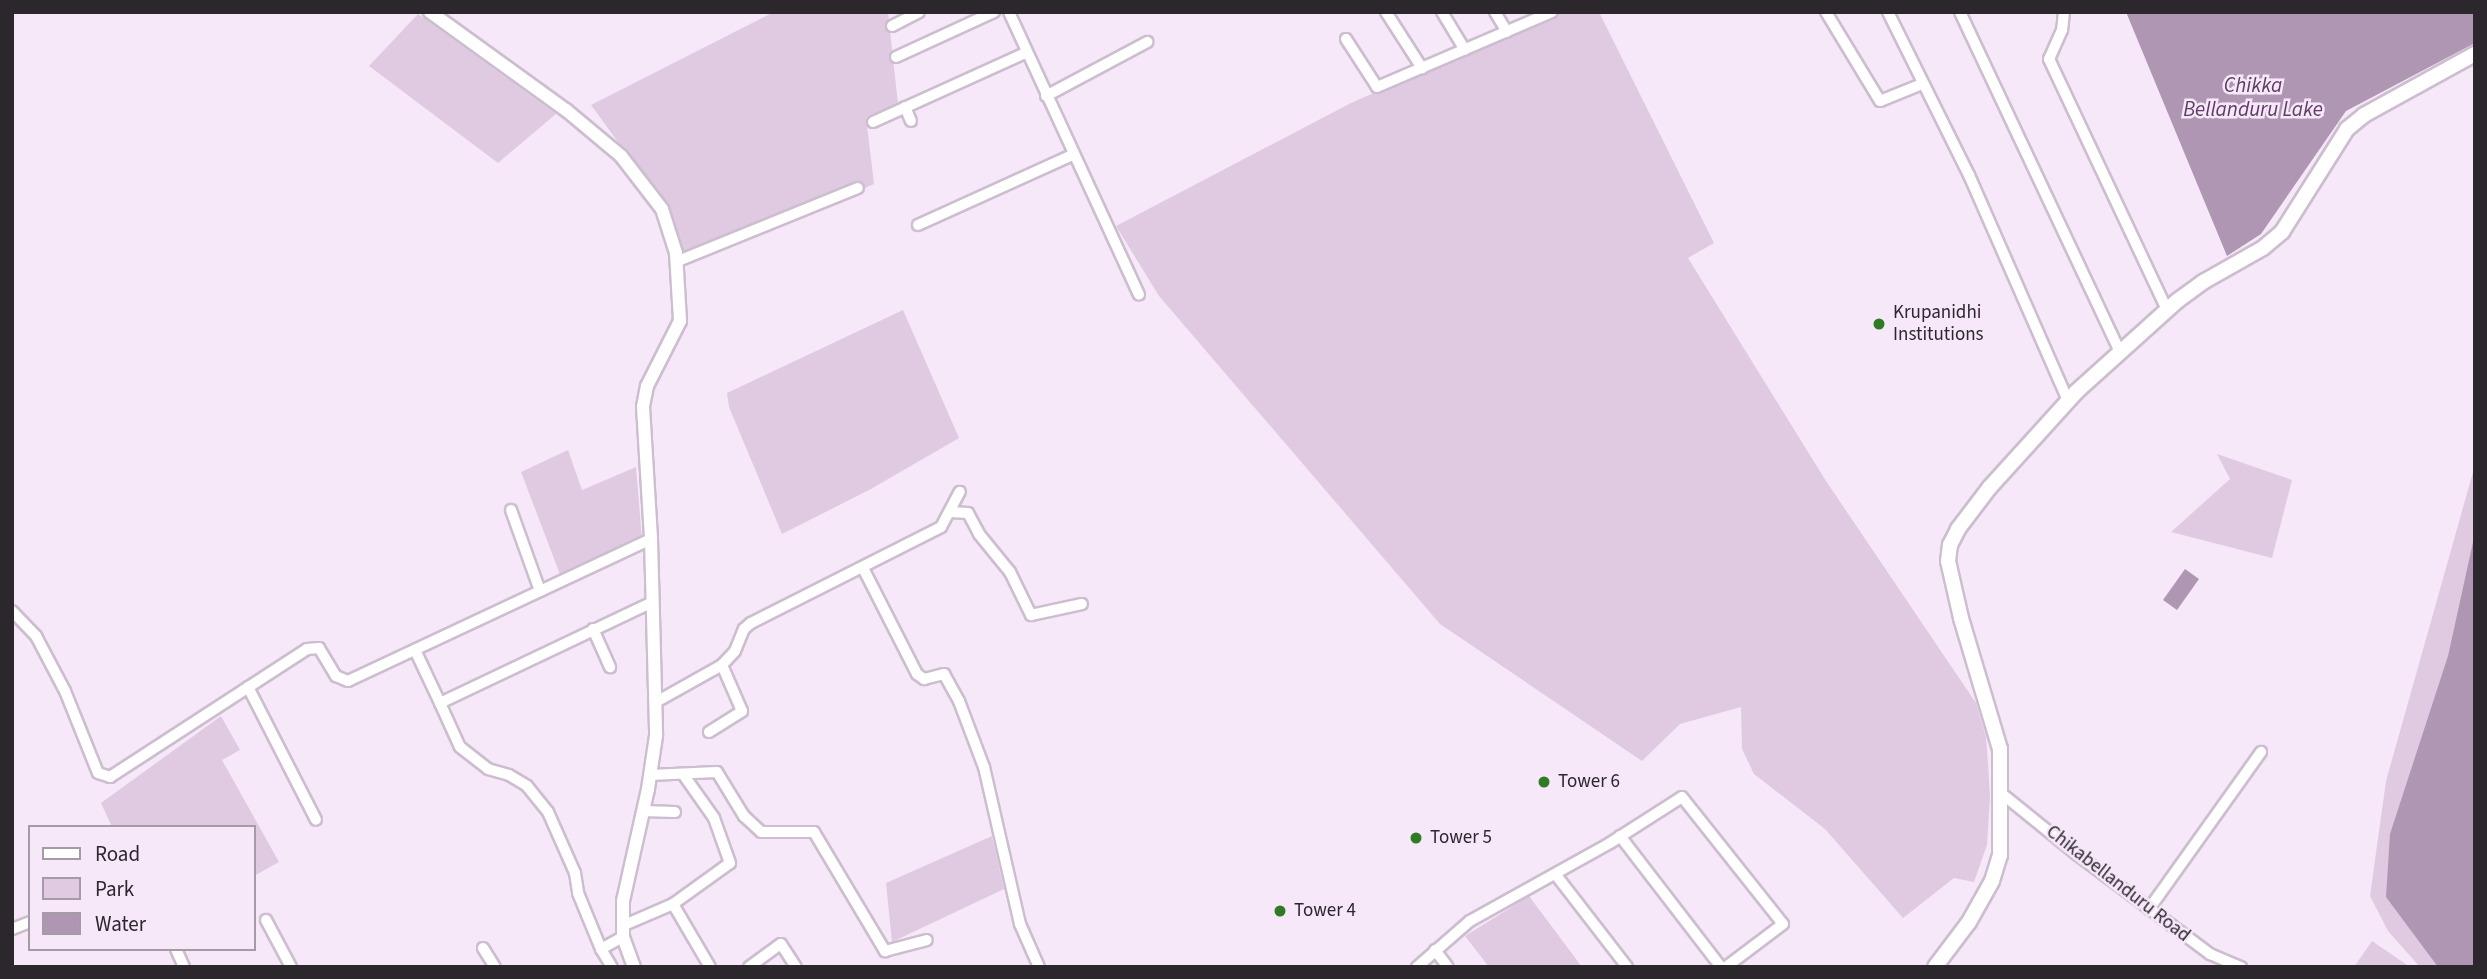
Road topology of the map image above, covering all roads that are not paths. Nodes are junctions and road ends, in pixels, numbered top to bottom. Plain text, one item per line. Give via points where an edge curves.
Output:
1 (430, 12) edge
2 (919, 12) edge
3 (994, 12) edge
4 (1009, 12) edge
5 (1386, 12) edge
6 (1442, 12) edge
7 (1495, 12) edge
8 (1552, 12) edge
9 (1826, 12) edge
10 (1888, 12) edge
11 (1960, 12) edge
12 (2064, 12) edge
13 (892, 26) dead end
14 (1507, 32) junction
15 (1346, 39) dead end
16 (1147, 42) dead end
17 (1465, 50) junction
18 (1027, 52) junction
19 (2475, 54) edge
20 (896, 57) dead end
21 (1422, 68) junction
22 (1922, 84) junction
23 (1046, 96) junction
24 (905, 107) junction
25 (911, 121) dead end
26 (873, 122) dead end
27 (1072, 155) junction
28 (858, 187) dead end
29 (918, 225) dead end
30 (678, 261) junction
31 (1139, 295) dead end
32 (2167, 310) junction
33 (2120, 352) junction
34 (2068, 401) junction
35 (960, 492) dead end
36 (511, 510) dead end
37 (950, 512) junction
38 (651, 539) junction
39 (863, 568) junction
40 (540, 591) junction
41 (653, 602) junction
42 (1082, 604) dead end
43 (12, 611) edge
44 (593, 629) junction
45 (415, 650) junction
46 (722, 665) junction
47 (610, 667) dead end
48 (248, 687) junction
49 (656, 702) junction
50 (440, 703) junction
51 (709, 732) dead end
52 (2260, 752) dead end
53 (683, 774) junction
54 (650, 775) junction
55 (2001, 793) junction
56 (643, 811) junction
57 (675, 812) dead end
58 (316, 820) dead end
59 (1620, 836) junction
60 (1556, 874) junction
61 (673, 904) junction
62 (2149, 909) junction
63 (266, 920) dead end
64 (623, 932) junction
65 (927, 940) dead end
66 (484, 948) dead end
67 (601, 949) junction
68 (1435, 950) junction
69 (177, 951) edge
70 (184, 967) edge
71 (291, 967) edge
72 (495, 967) edge
73 (612, 967) edge
74 (634, 967) edge
75 (710, 967) edge
76 (749, 967) edge
77 (796, 967) edge
78 (1039, 967) edge
79 (1417, 967) edge
80 (1448, 967) edge
81 (1628, 967) edge
82 (1724, 967) edge
83 (1935, 967) edge
84 (2241, 967) edge

1 - 30 street via 566,110 621,156 662,209
2 - 13 street
3 - 20 street
4 - 18 street
5 - 21 street
6 - 17 street
7 - 14 street
8 - 14 street
9 - 22 street via 1880,102
10 - 22 street
11 - 33 street
12 - 32 street via 2062,30 2049,59
14 - 17 street
15 - 21 street via 1377,87
16 - 23 street
17 - 21 street
18 - 23 street
18 - 24 street
19 - 32 main road via 2347,129 2282,232
22 - 34 street via 1969,174
23 - 27 street
24 - 25 street
24 - 26 street
27 - 29 street
27 - 31 street
28 - 30 street
30 - 38 street via 681,321 648,386 643,407
32 - 33 main road
33 - 34 main road
34 - 55 main road via 1990,487 1950,545 1948,561 1961,618 1996,729
35 - 37 street
36 - 40 street
37 - 39 street via 942,527
37 - 42 street via 968,513 1010,572 1031,615
38 - 40 street
38 - 41 street
39 - 46 street via 751,623
39 - 78 street via 917,674 924,679 944,674 959,701 984,767 1020,924
40 - 45 street
41 - 44 street
41 - 49 street
43 - 48 street via 36,636 65,691 98,773 104,777
44 - 47 street
44 - 50 street
45 - 48 street via 348,681 337,676 319,648 313,647
45 - 50 street
46 - 49 street
46 - 51 street via 742,711
48 - 58 street
49 - 54 street
50 - 67 street via 460,747 488,769 527,786 548,812
52 - 62 street
53 - 54 street
53 - 61 street via 714,818 731,858 727,867
53 - 65 street via 717,772 744,816 761,832 814,832 885,951
54 - 56 street
55 - 62 street, Chikabellanduru Road
55 - 83 main road via 2000,855 1992,881
56 - 57 street
56 - 64 street via 623,901
59 - 60 street
59 - 82 street
59 - 82 street via 1675,800 1686,799 1783,924
60 - 68 street via 1470,921
60 - 81 street
61 - 64 street
61 - 75 street
62 - 84 street, Chikabellanduru Road via 2210,954
63 - 71 street
64 - 67 street
64 - 74 street
66 - 72 street
67 - 73 street
68 - 79 street
68 - 80 street
69 - 70 street
76 - 77 street via 781,944

